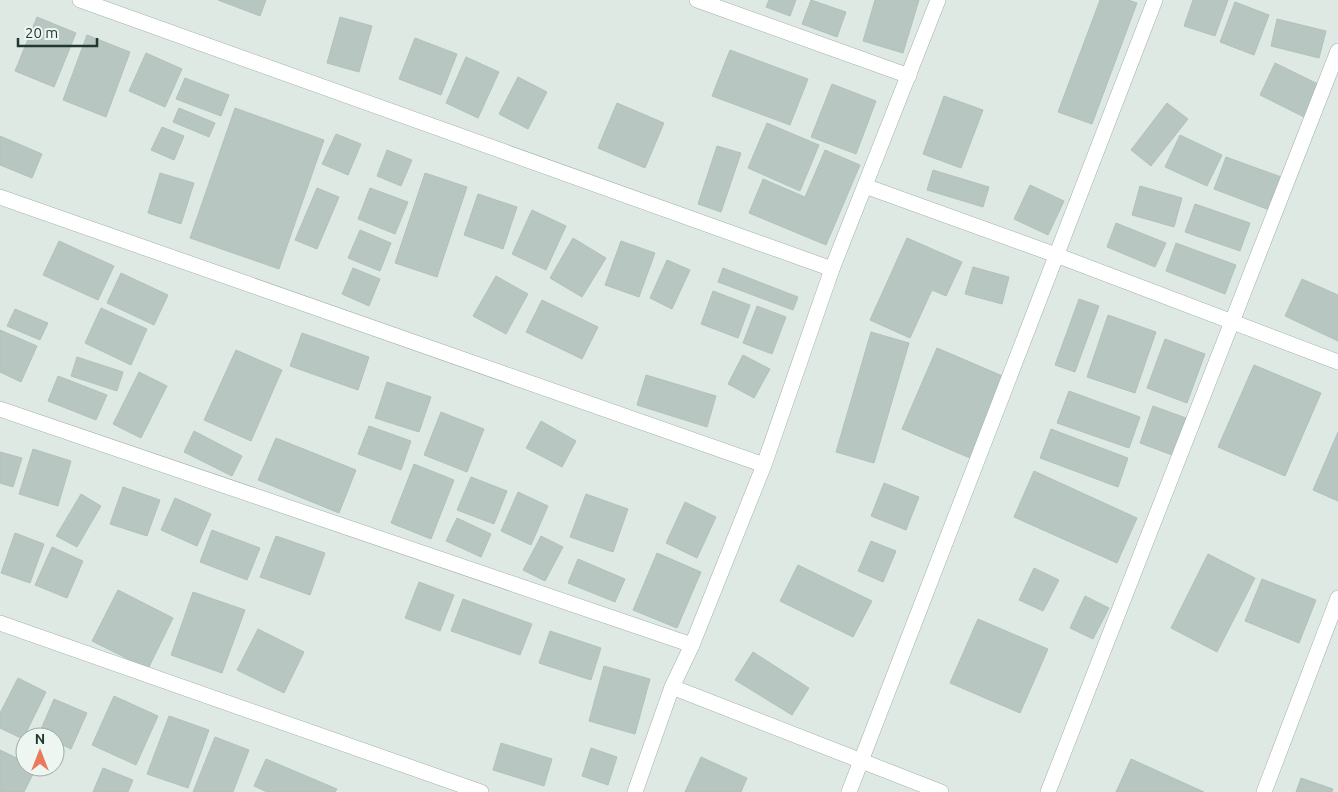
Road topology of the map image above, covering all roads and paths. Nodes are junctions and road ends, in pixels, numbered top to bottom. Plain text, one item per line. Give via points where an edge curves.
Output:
1 (80, 0) edge
2 (697, 0) edge
3 (938, 0) edge
4 (1155, 0) edge
5 (1338, 51) edge
6 (909, 76) junction
7 (865, 186) junction
8 (0, 197) edge
9 (1056, 255) junction
10 (832, 269) junction
11 (1232, 322) junction
12 (1338, 362) edge
13 (0, 409) edge
14 (764, 465) junction
15 (1338, 598) edge
16 (0, 623) edge
17 (692, 645) junction
18 (672, 687) junction
19 (860, 761) junction
20 (481, 792) edge
21 (635, 792) edge
22 (849, 792) edge
23 (941, 792) edge
24 (1048, 792) edge
25 (1264, 792) edge

1 - 10 street
2 - 6 street
3 - 6 street
4 - 9 street
5 - 11 street
6 - 7 street
7 - 9 street
7 - 10 street
8 - 14 street
9 - 11 street
9 - 19 street
10 - 14 street
11 - 12 street
11 - 24 street
13 - 17 street
14 - 17 street
15 - 25 street
16 - 20 street
17 - 18 street
18 - 19 street
18 - 21 street
19 - 22 street
19 - 23 street

